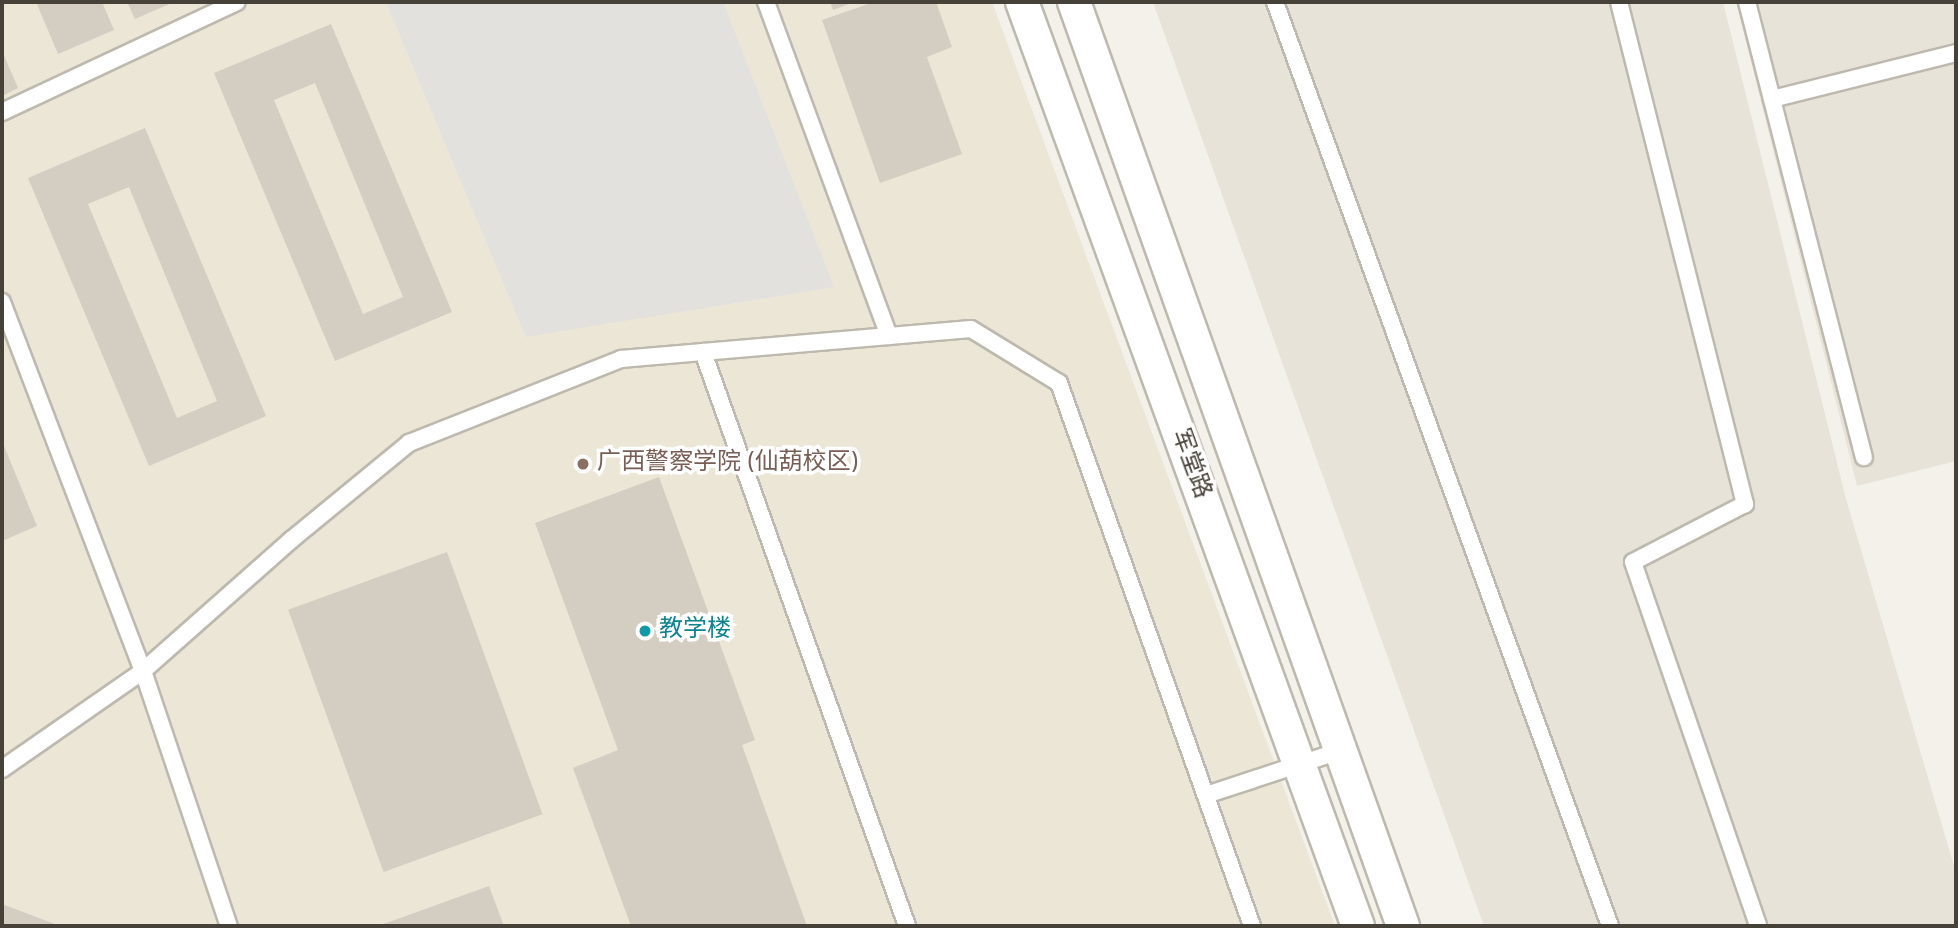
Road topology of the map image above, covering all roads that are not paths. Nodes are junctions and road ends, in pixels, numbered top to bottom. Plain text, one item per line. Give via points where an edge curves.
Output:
1 (237, 2) edge
2 (766, 2) edge
3 (1022, 2) edge
4 (1073, 2) edge
5 (1275, 2) edge
6 (1619, 2) edge
7 (1747, 2) edge
8 (1956, 53) edge
9 (1772, 99) junction
10 (2, 112) edge
11 (2, 302) edge
12 (890, 336) junction
13 (703, 352) junction
14 (1864, 457) dead end
15 (143, 671) junction
16 (1340, 751) junction
17 (1299, 764) junction
18 (3, 766) edge
19 (1206, 795) junction
20 (229, 926) edge
21 (907, 926) edge
22 (1252, 926) edge
23 (1358, 926) edge
24 (1403, 926) edge
25 (1610, 926) edge
26 (1758, 926) edge

1 - 10 lane
2 - 12 lane
3 - 17 street, 军堂路
4 - 16 street, 军堂路
5 - 25 lane
6 - 26 lane via 1745,505 1633,562
7 - 9 lane
8 - 9 lane
9 - 14 lane
11 - 15 lane
12 - 13 lane
12 - 19 lane via 971,330 1059,383
13 - 15 lane via 621,359 409,443
13 - 21 lane
15 - 18 lane
15 - 20 lane
16 - 17 lane
16 - 24 street, 军堂路
17 - 19 lane
17 - 23 street, 军堂路
19 - 22 lane

